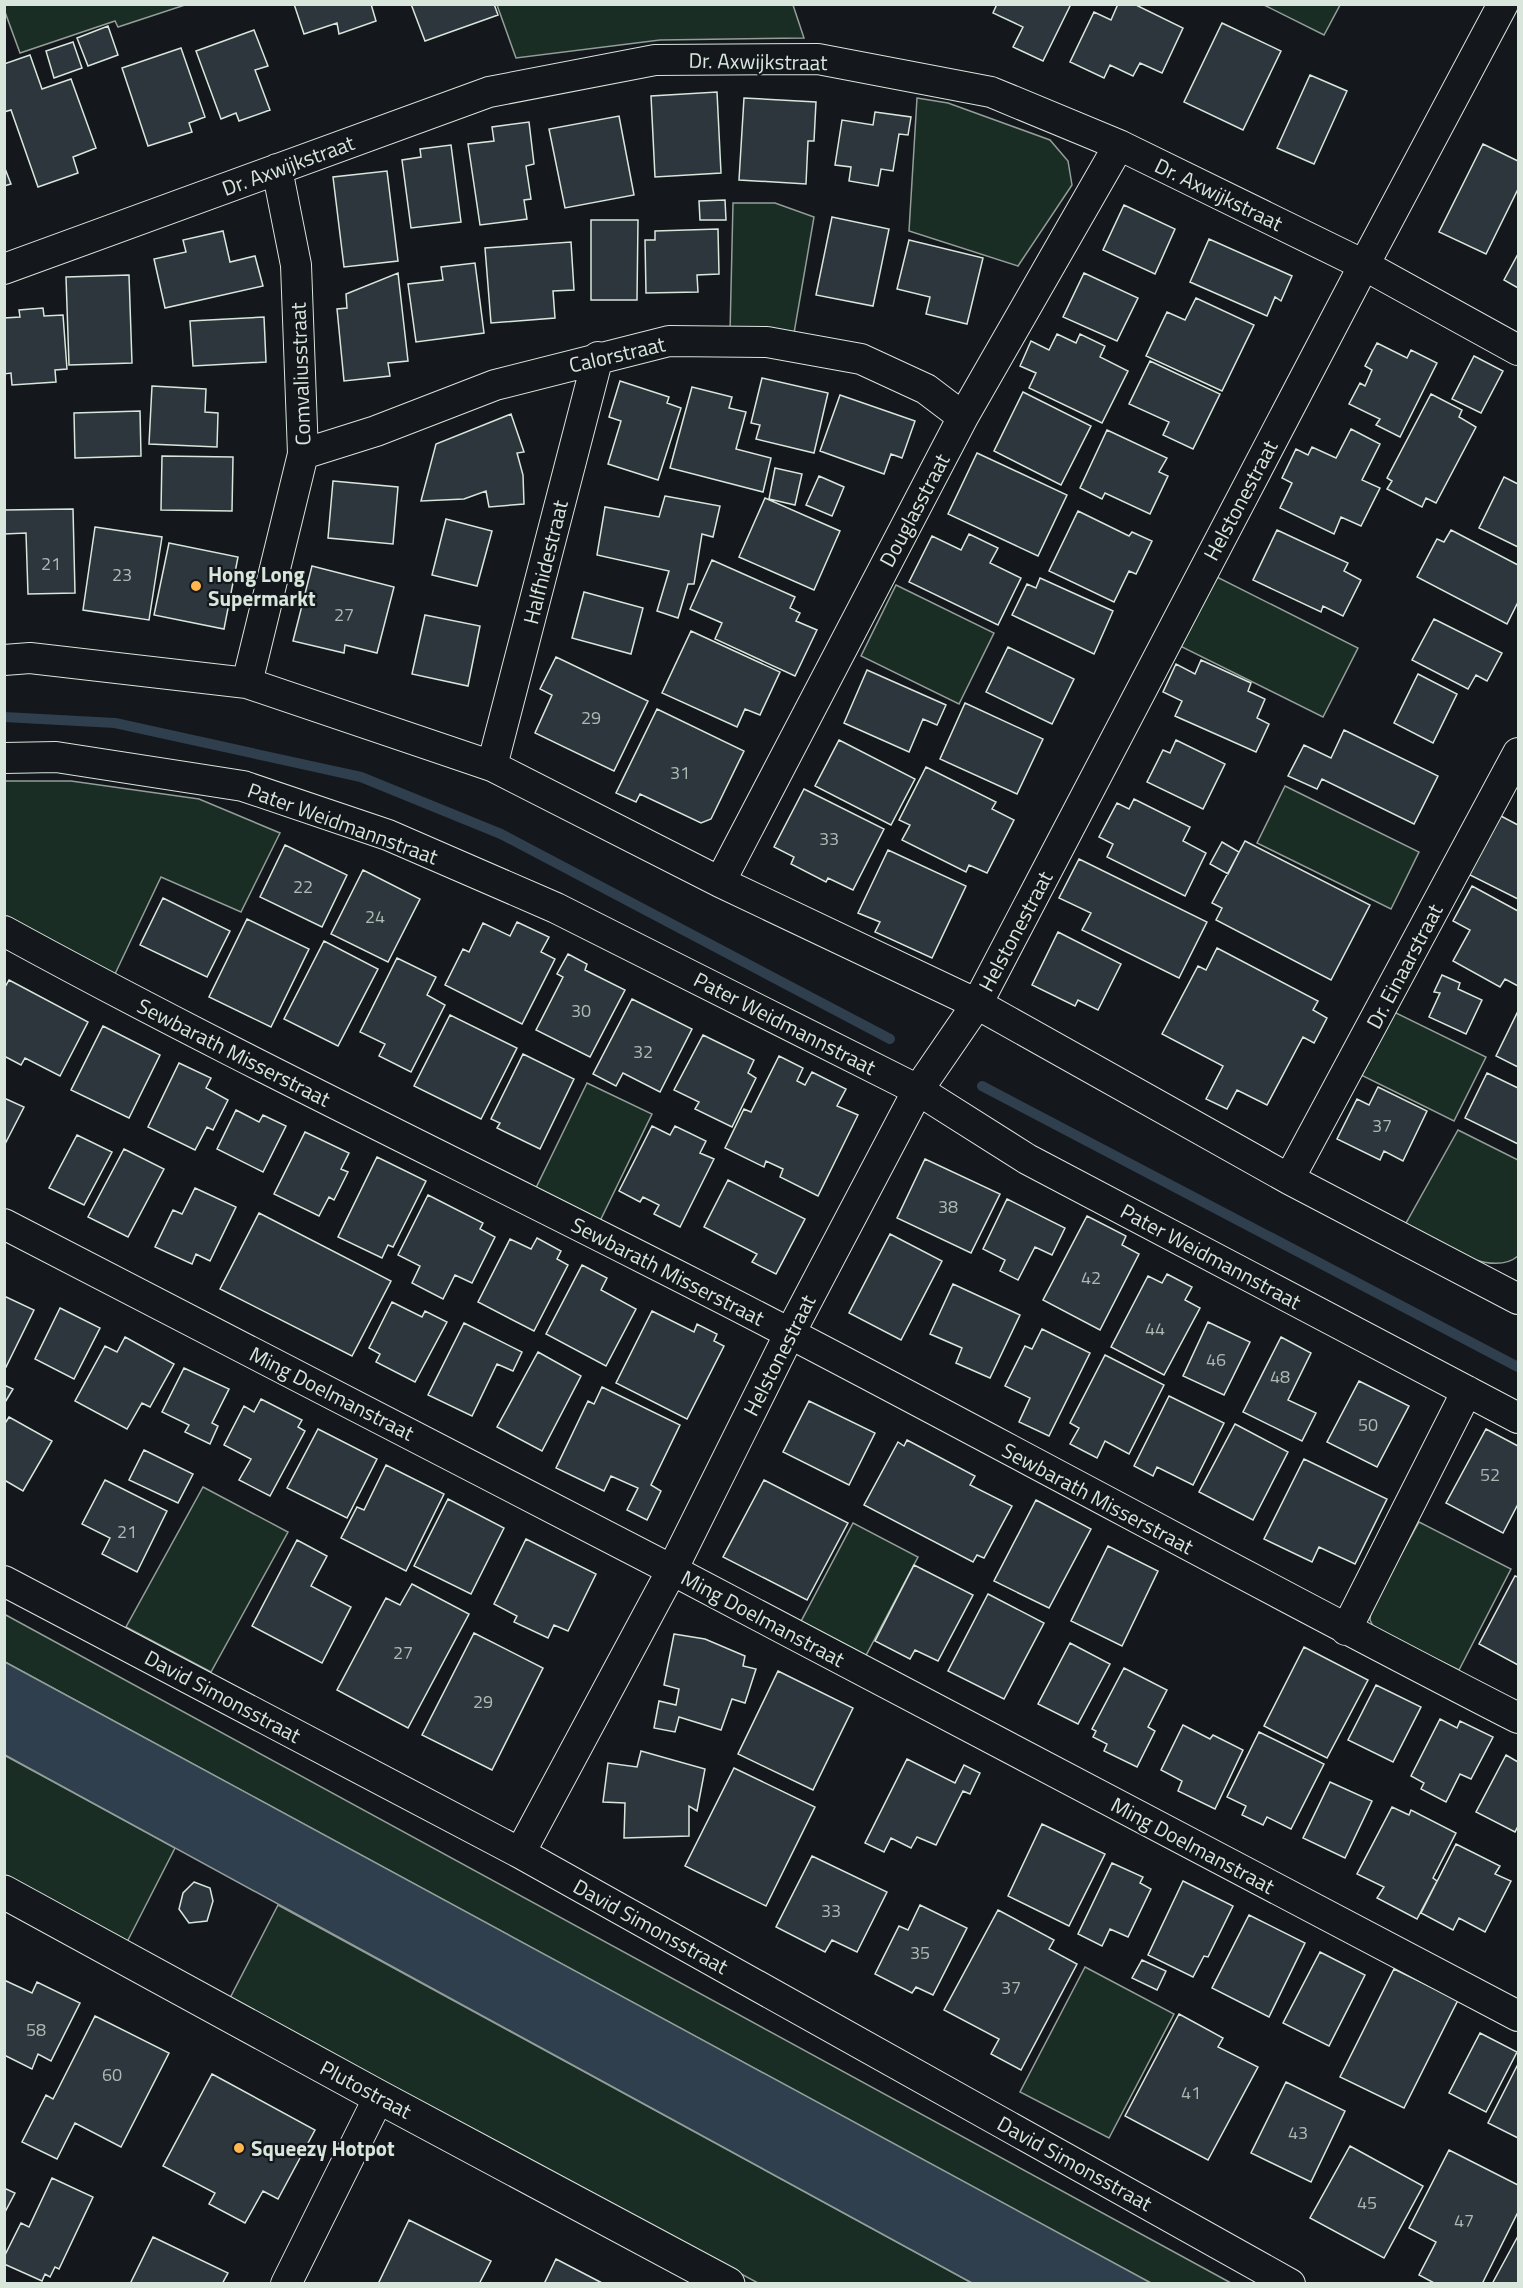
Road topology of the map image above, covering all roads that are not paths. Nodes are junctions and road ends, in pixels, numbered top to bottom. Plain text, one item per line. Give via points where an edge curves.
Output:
1 (1503, 4) edge
2 (1119, 145) junction
3 (277, 169) junction
4 (1364, 265) junction
5 (4, 269) edge
6 (1518, 350) edge
7 (598, 357) junction
8 (963, 417) junction
9 (303, 454) junction
10 (4, 660) edge
11 (247, 683) junction
12 (1518, 753) edge
13 (4, 758) edge
14 (492, 766) junction
15 (720, 882) junction
16 (4, 931) edge
17 (977, 1004) junction
18 (918, 1090) junction
19 (1289, 1179) junction
20 (4, 1224) edge
21 (1518, 1299) edge
22 (790, 1333) junction
23 (1467, 1391) junction
24 (1518, 1418) edge
25 (672, 1570) junction
26 (4, 1581) edge
27 (1346, 1630) junction
28 (1518, 1718) edge
29 (520, 1853) junction
30 (4, 1892) edge
31 (1518, 2016) edge
32 (379, 2097) junction
33 (286, 2283) edge
34 (728, 2283) edge
35 (1290, 2283) edge

1 - 4 street, Helstonestraat
2 - 3 street, Dr. Axwijkstraat via 991,92 819,59 655,60 489,92
2 - 4 street, Dr. Axwijkstraat
2 - 8 street, Douglasstraat
3 - 5 street, Dr. Axwijkstraat
3 - 9 street, Comvaliusstraat via 296,265
4 - 6 street, Dr. Axwijkstraat
4 - 17 street, Helstonestraat
7 - 8 street, Calorstraat via 669,341 766,342 861,359 926,389
7 - 9 street, Calorstraat via 495,385 376,431
7 - 14 street, Halfhidestraat
8 - 15 street, Douglasstraat
9 - 11 street, Comvaliusstraat
10 - 11 street via 30,658
11 - 14 street
12 - 19 street, Dr. Einaarstraat
13 - 18 street, Pater Weidmannstraat via 56,757 243,786 388,835 556,908
14 - 15 street
15 - 17 street
16 - 22 street, Sewbarath Misserstraat via 119,994
17 - 18 street, Helstonestraat
17 - 19 street
18 - 22 street, Helstonestraat
18 - 23 street, Pater Weidmannstraat via 1027,1159
19 - 21 street
20 - 25 street, Ming Doelmanstraat
22 - 25 street, Helstonestraat
22 - 27 street, Sewbarath Misserstraat
23 - 24 street, Pater Weidmannstraat
23 - 27 street
25 - 29 street, Helstonestraat
25 - 31 street, Ming Doelmanstraat
26 - 29 street, David Simonsstraat
27 - 28 street, Sewbarath Misserstraat
29 - 35 street, David Simonsstraat
30 - 32 street, Plutostraat
32 - 33 street
32 - 34 street, Plutostraat

